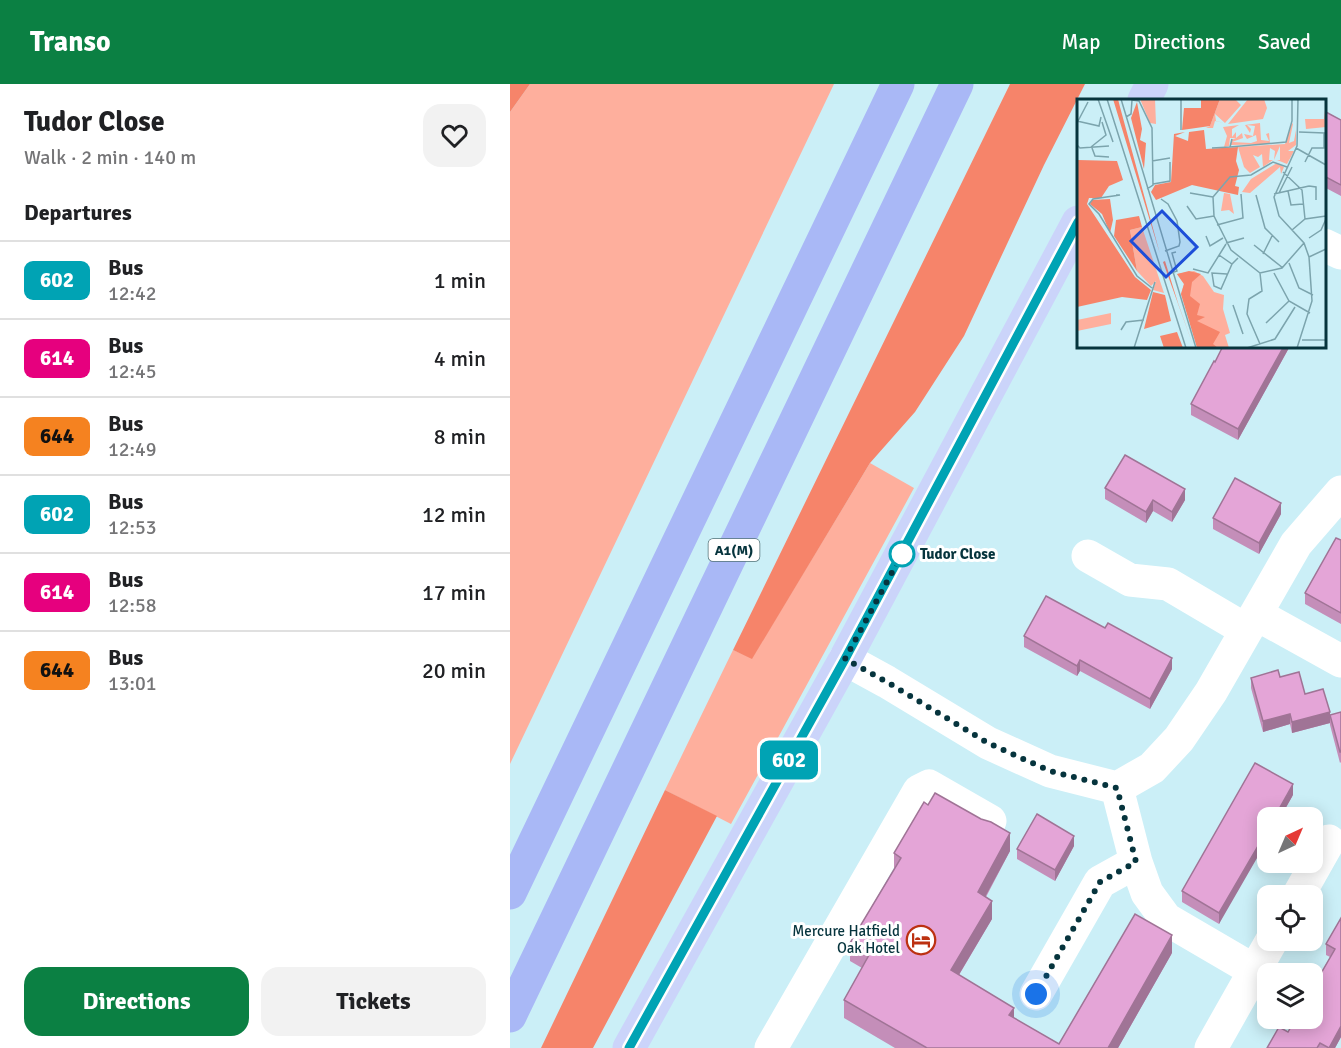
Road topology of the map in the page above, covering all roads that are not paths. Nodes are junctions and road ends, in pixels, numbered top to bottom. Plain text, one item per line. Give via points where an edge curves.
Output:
1 (898, 84) edge
2 (957, 84) edge
3 (1152, 84) edge
4 (1144, 99) edge
5 (1077, 224) edge
6 (1326, 246) edge
7 (1341, 253) edge
8 (1341, 492) edge
9 (1088, 556) dead end
10 (1251, 622) junction
11 (845, 659) junction
12 (1341, 661) edge
13 (1117, 788) junction
14 (990, 821) edge
15 (1329, 841) dead end
16 (1136, 862) junction
17 (1304, 885) edge
18 (510, 892) edge
19 (1266, 951) edge
20 (1255, 971) junction
21 (1036, 994) dead end
22 (510, 1016) edge
23 (635, 1046) edge
24 (771, 1048) edge
25 (1211, 1048) edge

1 - 18 highway
2 - 22 highway, A1(M)
3 - 4 main road
5 - 11 main road
6 - 7 street
8 - 10 street via 1296,544
9 - 10 street via 1130,580 1168,584
10 - 12 street
10 - 13 street via 1179,739 1152,768
11 - 13 street via 988,743 1050,771
11 - 23 main road
13 - 16 street
14 - 24 street via 929,786 919,791
15 - 17 street
16 - 20 street via 1147,893 1166,919
16 - 21 street via 1100,882
19 - 20 street
20 - 25 street

